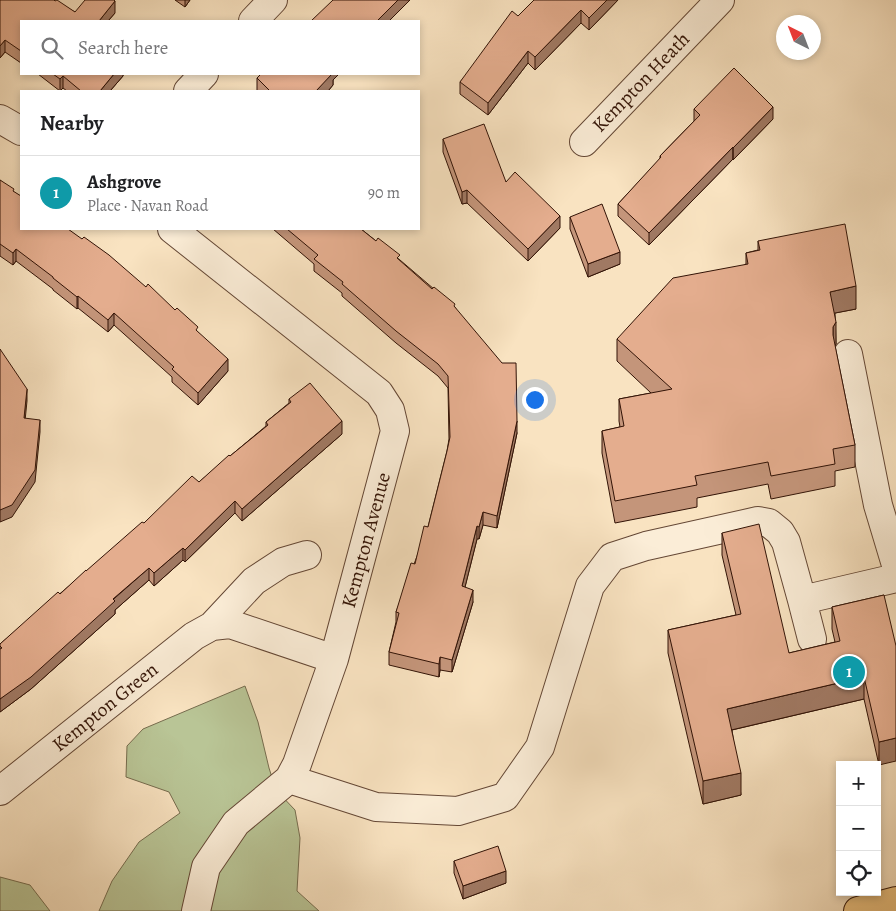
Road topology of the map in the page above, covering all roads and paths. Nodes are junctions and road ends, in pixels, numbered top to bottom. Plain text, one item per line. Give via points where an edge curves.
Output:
1 (273, 0) edge
2 (720, 0) edge
3 (254, 20) edge
4 (203, 75) edge
5 (189, 90) edge
6 (0, 119) edge
7 (20, 130) edge
8 (584, 142) dead end
9 (173, 230) edge
10 (848, 354) dead end
11 (307, 555) dead end
12 (896, 565) edge
13 (896, 578) edge
14 (802, 600) junction
15 (212, 626) junction
16 (812, 638) dead end
17 (334, 659) junction
18 (289, 779) junction
19 (0, 791) edge
20 (896, 901) edge
21 (196, 911) edge
22 (858, 911) edge

1 - 3 street
2 - 8 street, Kempton Heath
4 - 5 street
6 - 7 street
9 - 17 street, Kempton Avenue via 378,393 390,410 396,431
10 - 12 street via 878,505
11 - 15 street, Kempton Green via 283,562 254,581
13 - 14 street
14 - 16 street
14 - 18 street via 786,542 769,523 758,521 646,546 612,557 590,586 540,747 505,797 458,811 376,806
15 - 17 street via 230,624
15 - 19 street, Kempton Green via 194,636
17 - 18 street, Kempton Avenue
18 - 21 street, Kempton Avenue via 236,823 206,866
20 - 22 main road

